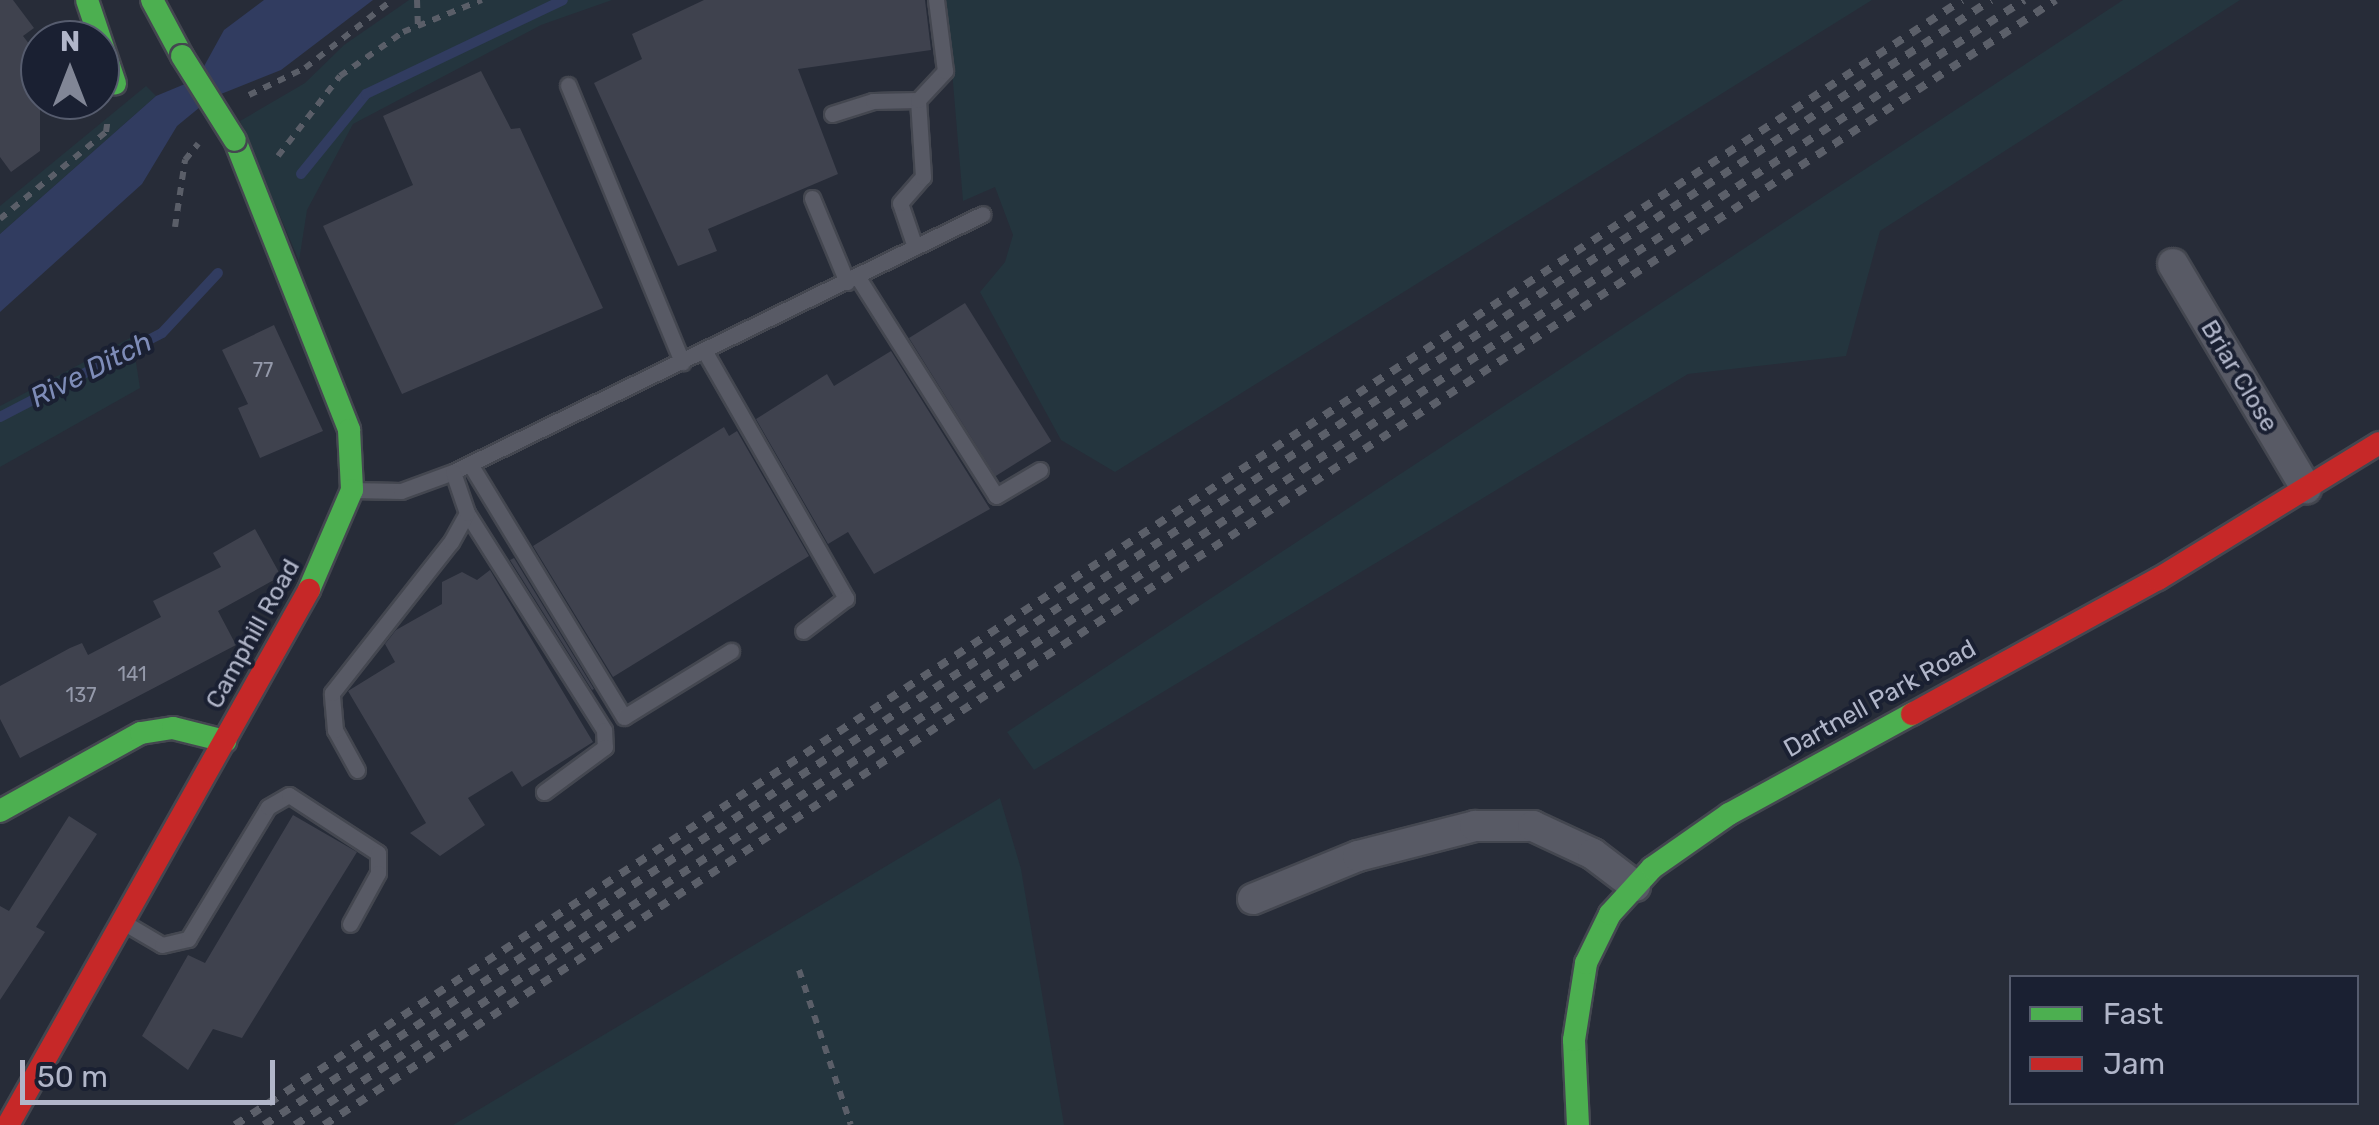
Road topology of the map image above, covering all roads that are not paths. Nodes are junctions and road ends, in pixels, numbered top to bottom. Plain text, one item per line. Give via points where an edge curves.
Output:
1 (152, 0) edge
2 (936, 0) edge
3 (568, 85) dead end
4 (918, 100) junction
5 (832, 114) dead end
6 (812, 198) dead end
7 (983, 214) dead end
8 (916, 247) junction
9 (2172, 264) dead end
10 (852, 279) junction
11 (704, 352) junction
12 (682, 362) junction
13 (2379, 443) edge
14 (470, 464) junction
15 (1040, 470) dead end
16 (453, 472) junction
17 (2306, 488) junction
18 (352, 490) junction
19 (466, 513) junction
20 (803, 631) dead end
21 (731, 651) dead end
22 (225, 741) junction
23 (357, 770) dead end
24 (544, 792) dead end
25 (0, 811) edge
26 (1635, 886) junction
27 (1252, 899) dead end
28 (123, 922) junction
29 (350, 924) dead end
30 (8, 1125) edge
31 (1578, 1125) edge

1 - 18 street, Camphill Road, bridge via 236,140 349,430
2 - 4 lane via 945,71
3 - 12 lane
4 - 5 lane via 872,101
4 - 8 lane via 922,177 900,203
6 - 10 lane
7 - 8 lane
8 - 10 lane
9 - 17 street, Briar Close
10 - 11 lane
10 - 15 lane via 996,496
11 - 12 lane
11 - 20 lane via 846,598
12 - 14 lane
13 - 17 street, Dartnell Park Road
14 - 16 lane
14 - 21 lane via 624,717
16 - 18 lane via 401,491
16 - 19 lane
17 - 26 street, Dartnell Park Road via 2158,580 1729,814
18 - 22 street, Camphill Road via 328,557
19 - 23 lane via 332,693 334,730
19 - 24 lane via 604,730 605,747
22 - 25 street via 173,728 140,733
22 - 28 street, Camphill Road
26 - 27 street via 1593,854 1532,826 1476,826 1358,856
26 - 31 street, Dartnell Park Road via 1610,914 1586,963 1574,1040
28 - 29 lane via 162,944 188,940 268,807 289,795 378,854 378,873
28 - 30 street, Camphill Road

